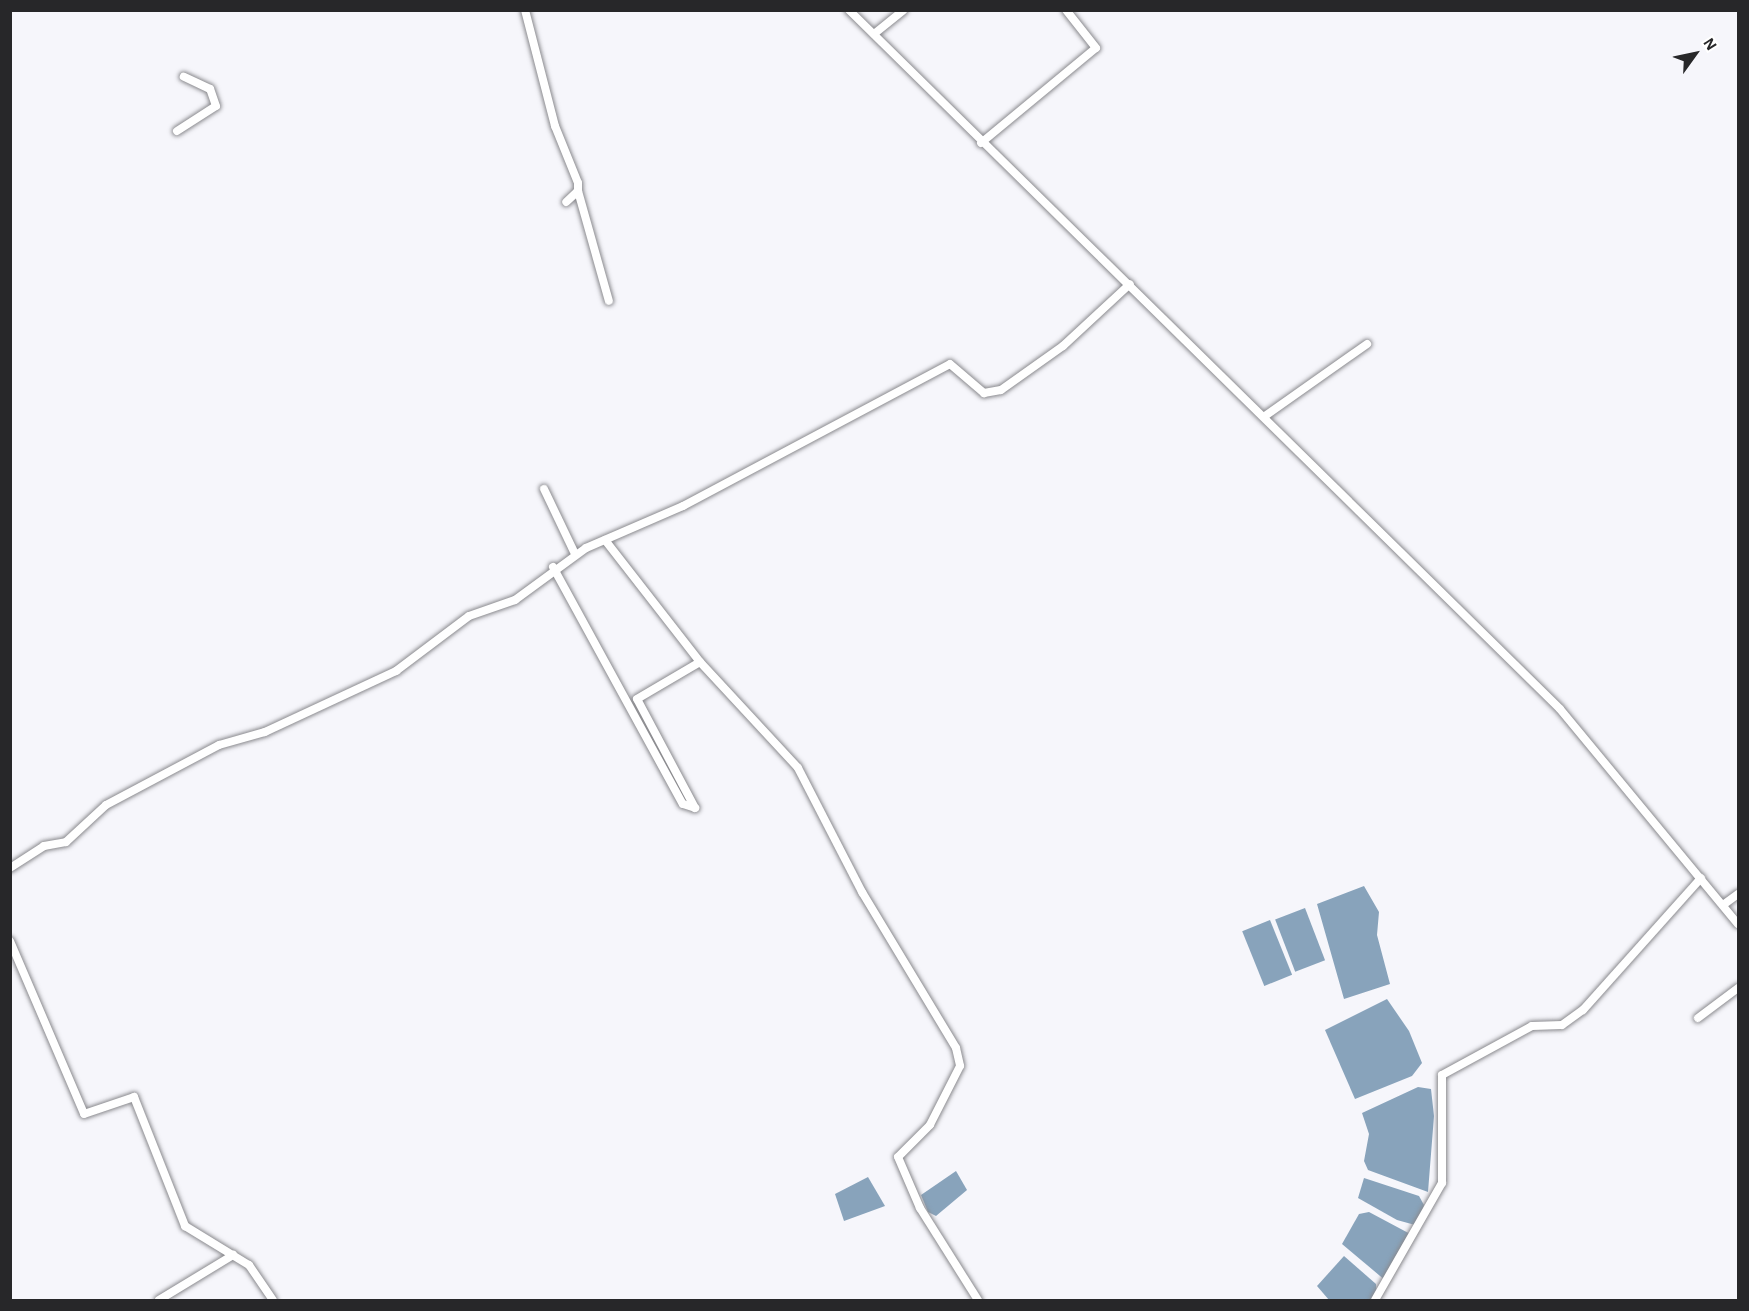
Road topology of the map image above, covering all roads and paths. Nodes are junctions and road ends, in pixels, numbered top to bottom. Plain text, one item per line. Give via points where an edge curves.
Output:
1 (525, 10) edge
2 (849, 10) edge
3 (904, 10) edge
4 (1066, 10) edge
5 (874, 34) junction
6 (184, 77) dead end
7 (177, 131) dead end
8 (981, 143) junction
9 (578, 191) junction
10 (566, 202) dead end
11 (1130, 285) junction
12 (609, 301) dead end
13 (1367, 344) dead end
14 (1265, 416) junction
15 (544, 489) dead end
16 (605, 540) junction
17 (576, 554) junction
18 (553, 567) junction
19 (700, 662) junction
20 (10, 868) edge
21 (1701, 878) junction
22 (1738, 894) edge
23 (1723, 905) junction
24 (1738, 924) edge
25 (10, 940) edge
26 (1738, 988) edge
27 (1698, 1018) dead end
28 (233, 1255) junction
29 (159, 1300) edge
30 (273, 1300) edge
31 (978, 1300) edge
32 (1375, 1300) edge

1 - 9 street
2 - 5 street
3 - 5 street
4 - 8 street via 1096,48
5 - 8 street
6 - 7 street via 210,89 216,106
8 - 11 street
9 - 10 street
9 - 12 street
11 - 14 street
11 - 16 street via 1063,346 1001,390 984,393 950,364 683,506
13 - 14 street
14 - 21 street via 1560,709
15 - 17 street
16 - 17 street
16 - 19 street
17 - 18 street
18 - 19 street via 683,804 695,808 637,699
18 - 20 street via 515,600 469,616 396,671 266,732 219,745 106,805 66,842 44,846
19 - 31 street via 798,768 862,892 956,1048 960,1066 930,1125 898,1157 920,1208
21 - 23 street
21 - 32 street via 1584,1010 1562,1025 1532,1026 1442,1075 1442,1183
22 - 23 street
23 - 24 street
25 - 28 street via 84,1114 134,1097 185,1226
26 - 27 street
28 - 29 street
28 - 30 street via 260,1277

